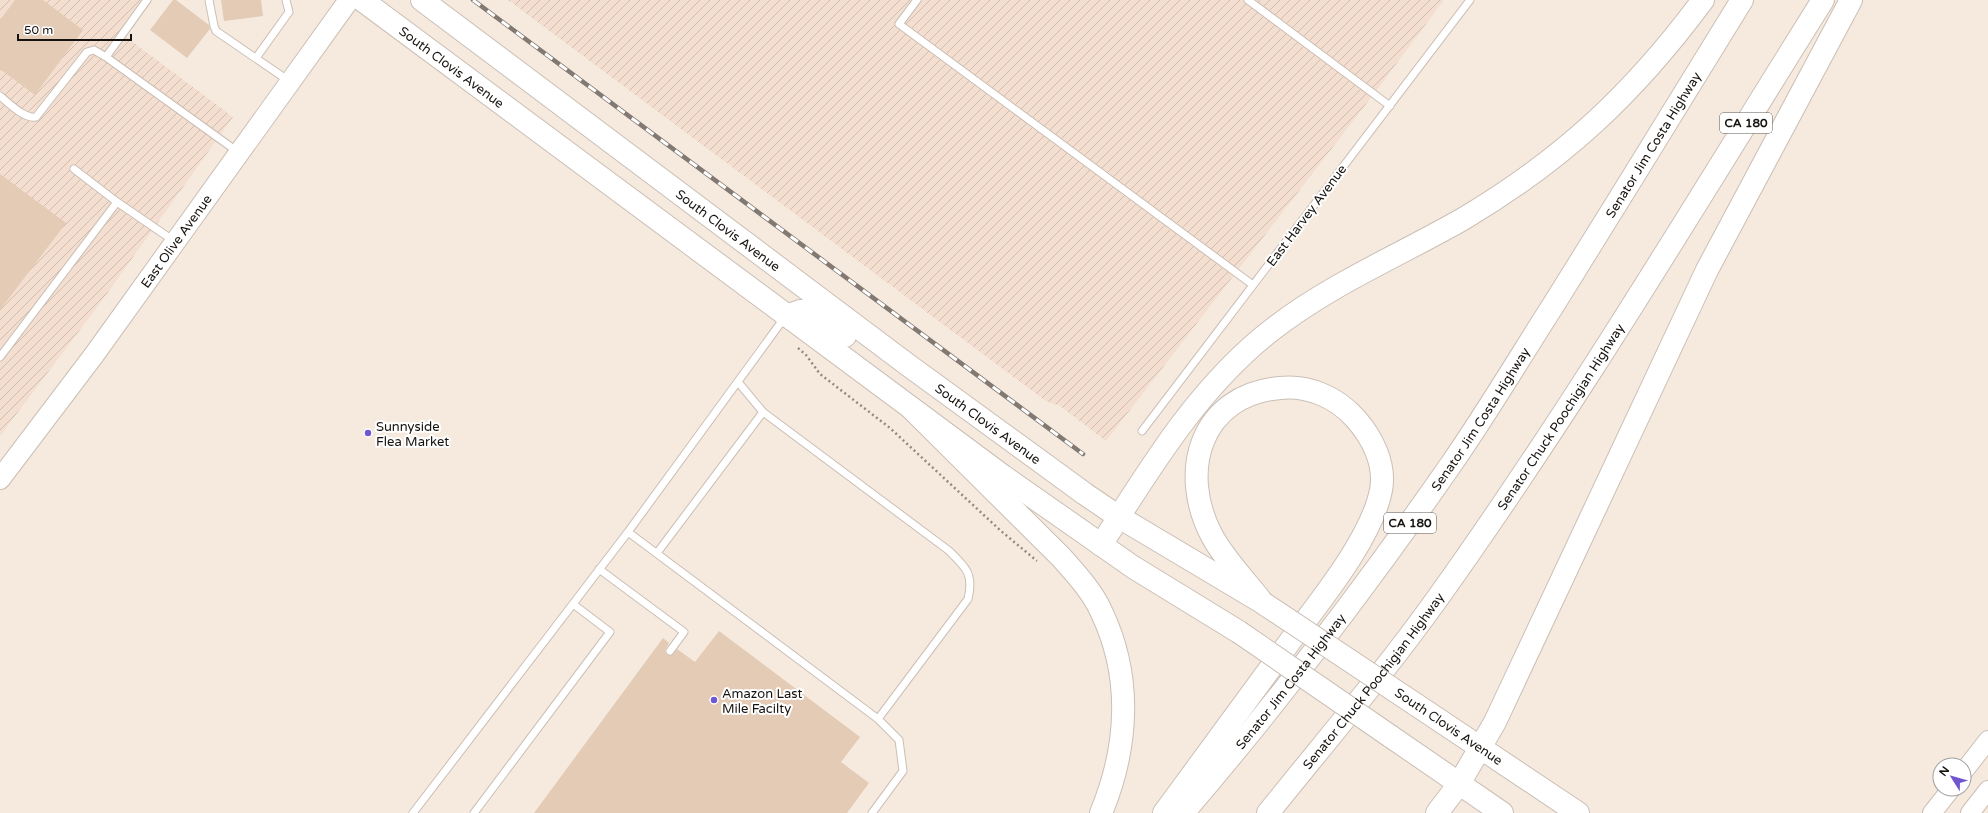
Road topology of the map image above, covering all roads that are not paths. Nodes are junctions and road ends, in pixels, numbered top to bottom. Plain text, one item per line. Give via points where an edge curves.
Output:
1 (147, 0) edge
2 (209, 0) edge
3 (286, 0) edge
4 (349, 0) edge
5 (362, 0) edge
6 (422, 0) edge
7 (916, 0) edge
8 (1248, 0) edge
9 (1470, 0) edge
10 (1703, 0) edge
11 (1742, 0) edge
12 (1823, 0) edge
13 (1851, 0) edge
14 (106, 57) junction
15 (256, 58) junction
16 (289, 81) junction
17 (0, 96) edge
18 (1390, 106) junction
19 (238, 152) junction
20 (74, 169) dead end
21 (117, 202) junction
22 (175, 241) junction
23 (1253, 285) junction
24 (786, 316) junction
25 (0, 358) edge
26 (738, 382) junction
27 (912, 409) junction
28 (762, 412) junction
29 (996, 430) junction
30 (1142, 431) dead end
31 (0, 479) edge
32 (1119, 517) junction
33 (628, 532) junction
34 (1101, 545) junction
35 (657, 554) junction
36 (600, 568) junction
37 (1263, 603) junction
38 (573, 604) junction
39 (670, 651) dead end
40 (878, 719) junction
41 (1988, 740) edge
42 (1481, 748) junction
43 (1972, 761) edge
44 (1459, 784) junction
45 (1986, 795) edge
46 (1945, 797) edge
47 (413, 813) edge
48 (474, 813) edge
49 (872, 813) edge
50 (1101, 813) edge
51 (1164, 813) edge
52 (1183, 813) edge
53 (1268, 813) edge
54 (1437, 813) edge
55 (1502, 813) edge
56 (1578, 813) edge
57 (1932, 813) edge
58 (1970, 813) edge

1 - 14 lane
2 - 15 lane via 216,31
3 - 15 lane via 289,12
4 - 16 main road, East Olive Avenue
5 - 24 main road, South Clovis Avenue
6 - 29 main road, South Clovis Avenue
7 - 23 lane via 899,24
8 - 18 lane
9 - 18 lane, East Harvey Avenue
10 - 32 main road via 1675,38 1631,88 1564,150 1494,200 1296,311 1249,349 1204,394
11 - 52 main road, Senator Jim Costa Highway / CA 180 via 1606,221 1454,460 1330,631 1270,709
12 - 53 main road, Senator Chuck Poochigian Highway / CA 180 via 1601,354 1492,520 1436,601
13 - 42 main road via 1707,270
14 - 17 lane via 94,50 87,52 36,117 23,114
14 - 19 lane
15 - 16 lane
16 - 19 main road, East Olive Avenue
18 - 23 lane, East Harvey Avenue
19 - 22 main road, East Olive Avenue
20 - 21 lane
21 - 22 lane
21 - 25 lane
22 - 31 main road, East Olive Avenue via 94,355
23 - 30 lane, East Harvey Avenue
24 - 26 lane
24 - 27 main road, South Clovis Avenue
24 - 29 main road via 809,311 928,397
26 - 28 lane
26 - 33 lane
27 - 34 main road, South Clovis Avenue
27 - 50 main road via 1061,557 1082,581 1101,610 1116,653 1122,685 1124,721 1117,769
28 - 35 lane
28 - 40 lane via 948,550 966,567 971,585 968,599
29 - 32 main road, South Clovis Avenue
32 - 34 main road
32 - 37 main road, South Clovis Avenue
33 - 35 lane
33 - 36 lane
34 - 44 main road, South Clovis Avenue, bridge via 1239,632
35 - 40 lane
36 - 38 lane
36 - 39 lane via 684,632
37 - 42 main road, South Clovis Avenue, bridge
37 - 51 main road via 1222,552 1205,521 1197,492 1198,455 1202,439 1228,408 1257,392 1289,387 1324,395 1338,402 1363,427 1378,454 1382,470 1382,488 1378,504 1357,545 1327,592
38 - 47 lane
38 - 48 lane via 610,632
40 - 49 lane via 899,740 903,771
41 - 43 street
42 - 44 main road
42 - 56 main road, South Clovis Avenue
44 - 54 main road
44 - 55 main road, South Clovis Avenue
45 - 58 street
46 - 57 street

